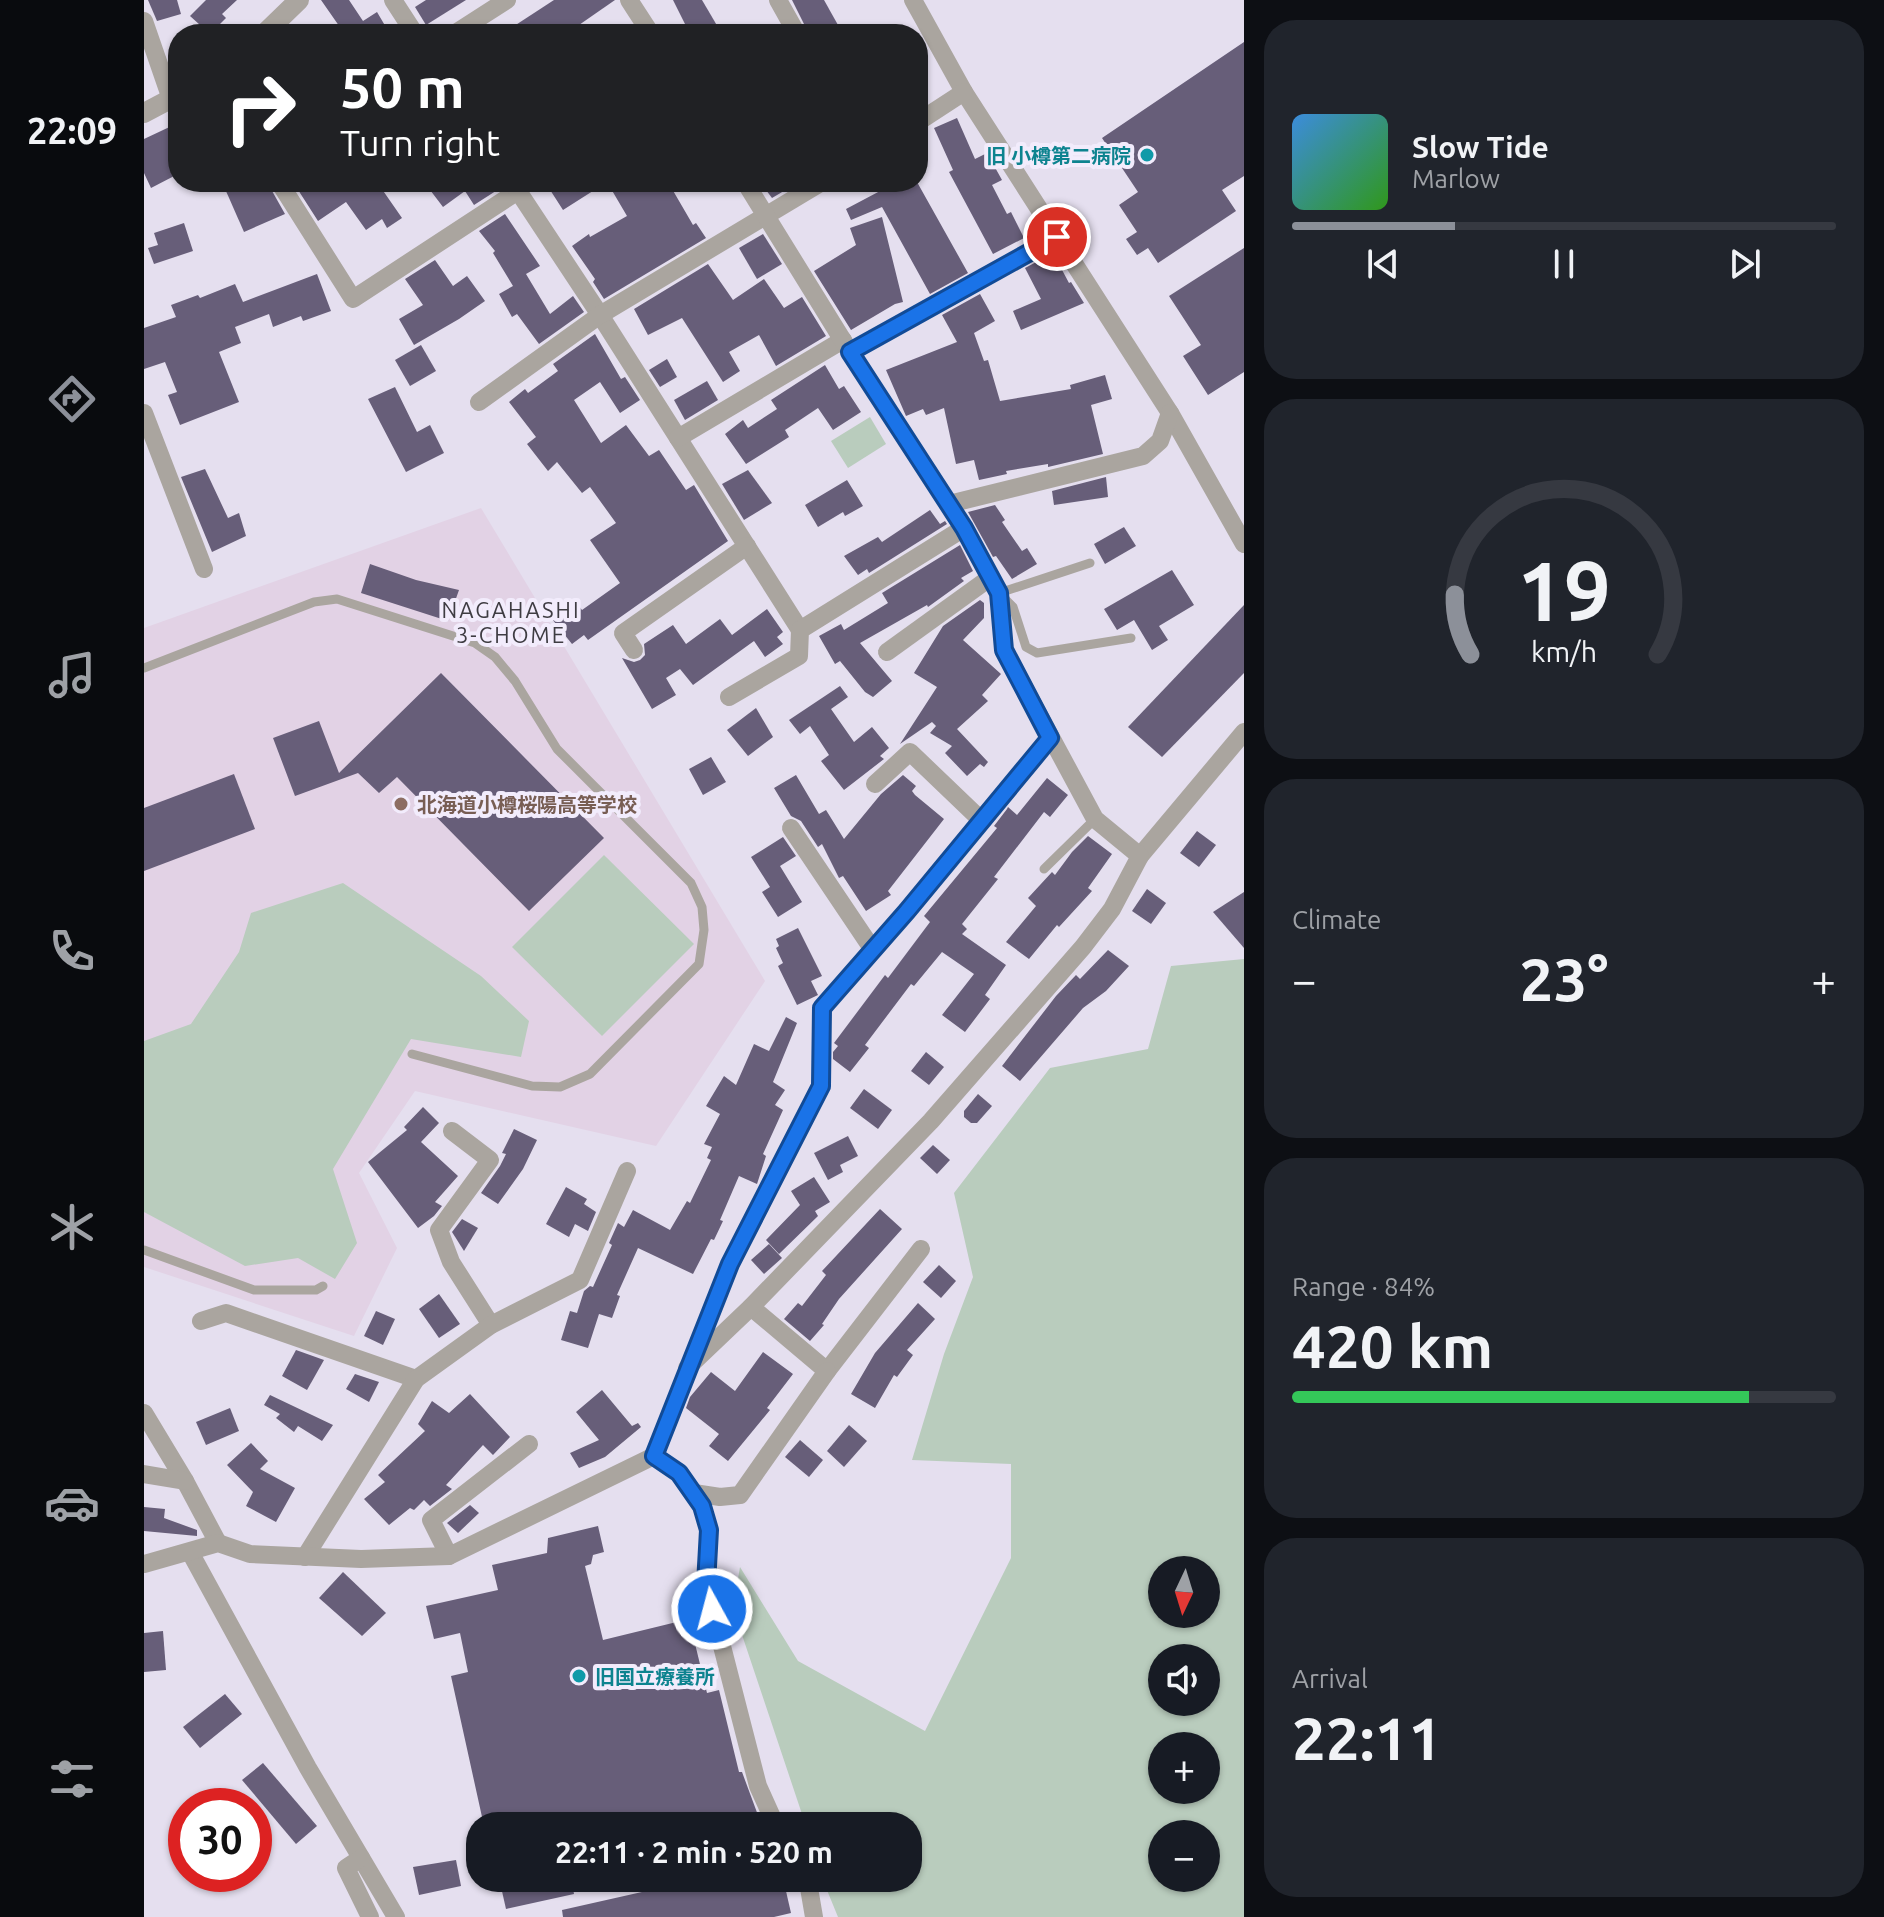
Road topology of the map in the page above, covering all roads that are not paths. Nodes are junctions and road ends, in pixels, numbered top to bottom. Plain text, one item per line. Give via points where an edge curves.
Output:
1 (299, 0) edge
2 (393, 0) edge
3 (507, 0) edge
4 (629, 0) edge
5 (778, 0) edge
6 (913, 0) edge
7 (144, 21) edge
8 (274, 24) edge
9 (409, 24) edge
10 (470, 24) edge
11 (645, 24) edge
12 (791, 24) edge
13 (926, 24) edge
14 (928, 27) edge
15 (168, 80) edge
16 (964, 92) junction
17 (168, 101) edge
18 (144, 113) edge
19 (928, 115) edge
20 (285, 192) edge
21 (508, 192) edge
22 (518, 192) edge
23 (751, 192) edge
24 (806, 192) edge
25 (767, 216) junction
26 (1057, 237) junction
27 (600, 315) junction
28 (846, 346) junction
29 (479, 402) dead end
30 (144, 413) edge
31 (1170, 413) junction
32 (678, 438) junction
33 (949, 504) junction
34 (964, 528) junction
35 (1244, 544) edge
36 (747, 546) junction
37 (1090, 563) dead end
38 (204, 569) dead end
39 (995, 585) junction
40 (800, 630) junction
41 (1131, 638) dead end
42 (634, 650) dead end
43 (887, 652) dead end
44 (144, 668) edge
45 (729, 697) dead end
46 (1244, 732) edge
47 (1050, 738) junction
48 (875, 784) dead end
49 (1095, 819) junction
50 (981, 820) junction
51 (791, 828) dead end
52 (1140, 856) junction
53 (1044, 869) dead end
54 (873, 950) junction
55 (412, 1054) dead end
56 (452, 1131) dead end
57 (627, 1171) dead end
58 (921, 1249) dead end
59 (144, 1250) edge
60 (323, 1286) dead end
61 (751, 1307) junction
62 (201, 1321) dead end
63 (491, 1325) junction
64 (687, 1368) junction
65 (827, 1371) junction
66 (416, 1379) junction
67 (144, 1413) edge
68 (529, 1444) dead end
69 (654, 1456) junction
70 (144, 1474) edge
71 (185, 1481) junction
72 (694, 1493) junction
73 (218, 1543) junction
74 (190, 1552) junction
75 (449, 1556) junction
76 (305, 1557) junction
77 (144, 1564) edge
78 (770, 1812) edge
79 (361, 1858) junction
80 (810, 1892) edge
81 (370, 1917) edge
82 (396, 1917) edge
83 (814, 1917) edge

1 - 8 street
2 - 9 street
3 - 10 street
4 - 11 street
5 - 12 street
6 - 13 street
7 - 15 street
14 - 16 street
16 - 19 street
16 - 26 street
17 - 18 street
20 - 21 street via 353,299
22 - 27 street
23 - 25 street
24 - 25 street
25 - 27 street
25 - 28 street
26 - 28 street
26 - 31 street
27 - 29 street
27 - 32 street
28 - 32 street
28 - 33 street
30 - 38 street
31 - 33 street via 1160,441 1143,456
31 - 35 street
32 - 36 street
33 - 34 street
34 - 39 street
34 - 40 street
36 - 40 street
36 - 42 street via 623,633
37 - 39 lane
39 - 41 lane via 1013,607 1026,647 1037,653
39 - 43 street
39 - 47 street via 1004,650
40 - 45 street via 799,656
44 - 55 lane via 314,602 337,599 475,643 515,681 557,749 691,883 702,907 699,964 590,1074 560,1087 532,1086
46 - 52 street
47 - 49 street
47 - 50 street
48 - 50 street via 910,752
49 - 52 street
49 - 53 lane
50 - 54 street
51 - 54 street
52 - 61 street via 1112,909 1083,947 931,1121
54 - 64 street via 822,1008 821,1086 730,1264
56 - 63 street via 490,1160 439,1230 451,1262
57 - 63 street via 580,1280
58 - 65 street
59 - 60 lane via 254,1290
61 - 64 street
61 - 65 street
62 - 66 street via 226,1313
63 - 66 street
64 - 69 street
65 - 72 street via 740,1495
66 - 76 street
67 - 71 street
68 - 75 street via 431,1520
69 - 72 street via 679,1473
69 - 75 street
70 - 71 street
71 - 73 street
72 - 78 street via 709,1530 706,1584 726,1670
73 - 74 street
73 - 76 street via 250,1554
74 - 77 street
74 - 79 street
75 - 76 street
79 - 81 street via 346,1868
79 - 82 street
80 - 83 street

